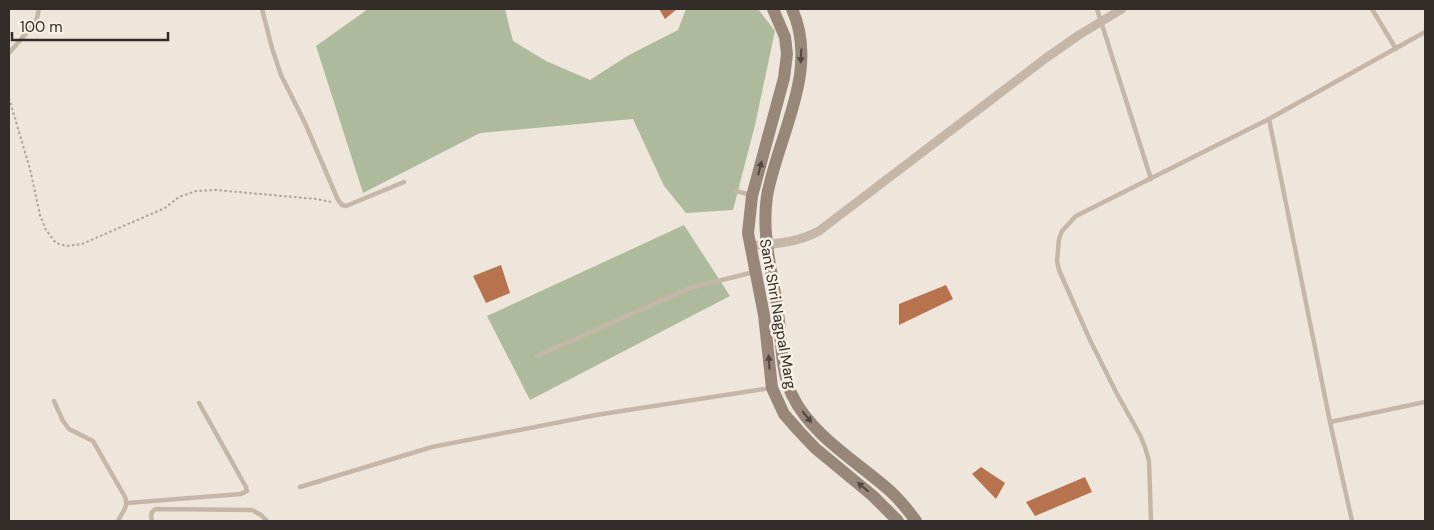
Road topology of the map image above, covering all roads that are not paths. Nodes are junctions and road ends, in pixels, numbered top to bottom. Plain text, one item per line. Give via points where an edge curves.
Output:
1 (39, 9) edge
2 (262, 9) edge
3 (773, 9) edge
4 (792, 9) edge
5 (1096, 9) edge
6 (1122, 9) edge
7 (1372, 9) edge
8 (1425, 32) edge
9 (1396, 49) junction
10 (9, 54) edge
11 (1269, 120) junction
12 (1151, 179) junction
13 (404, 182) dead end
14 (736, 191) dead end
15 (752, 196) junction
16 (766, 244) junction
17 (750, 246) junction
18 (756, 272) junction
19 (537, 356) dead end
20 (772, 388) junction
21 (54, 401) dead end
22 (1425, 402) edge
23 (198, 403) dead end
24 (1330, 422) junction
25 (300, 487) dead end
26 (127, 502) junction
27 (118, 521) edge
28 (152, 521) edge
29 (267, 521) edge
30 (898, 521) edge
31 (916, 521) edge
32 (1151, 521) edge
33 (1352, 521) edge

1 - 10 lane via 36,22
2 - 13 lane via 281,75 342,205
15 -> 3 street, Sant Shri Nagpal Marg via 778,106 787,54 785,37
4 -> 16 street, Sant Shri Nagpal Marg via 801,35 799,81 768,196
5 - 12 lane
6 - 16 street, bridge via 1046,58 819,231 800,240
7 - 9 lane
8 - 9 lane
9 - 11 lane
11 - 12 lane
11 - 24 lane
12 - 32 lane via 1076,216 1062,230 1057,255 1059,270 1089,338 1145,447
14 - 15 lane
15 - 17 street, Sant Shri Nagpal Marg via 748,233
16 - 17 street
16 -> 31 street, Sant Shri Nagpal Marg via 786,375 792,395 813,425 891,491
17 - 18 street, Sant Shri Nagpal Marg
18 - 19 lane via 690,288
20 -> 18 street, Sant Shri Nagpal Marg
20 - 25 lane via 596,415 432,447
30 -> 20 street, Sant Shri Nagpal Marg via 815,448 784,414
21 - 26 lane via 69,430 93,440
22 - 24 lane
23 - 26 lane via 247,491
24 - 33 lane
26 - 27 lane
28 - 29 lane via 151,514 156,509 252,510

